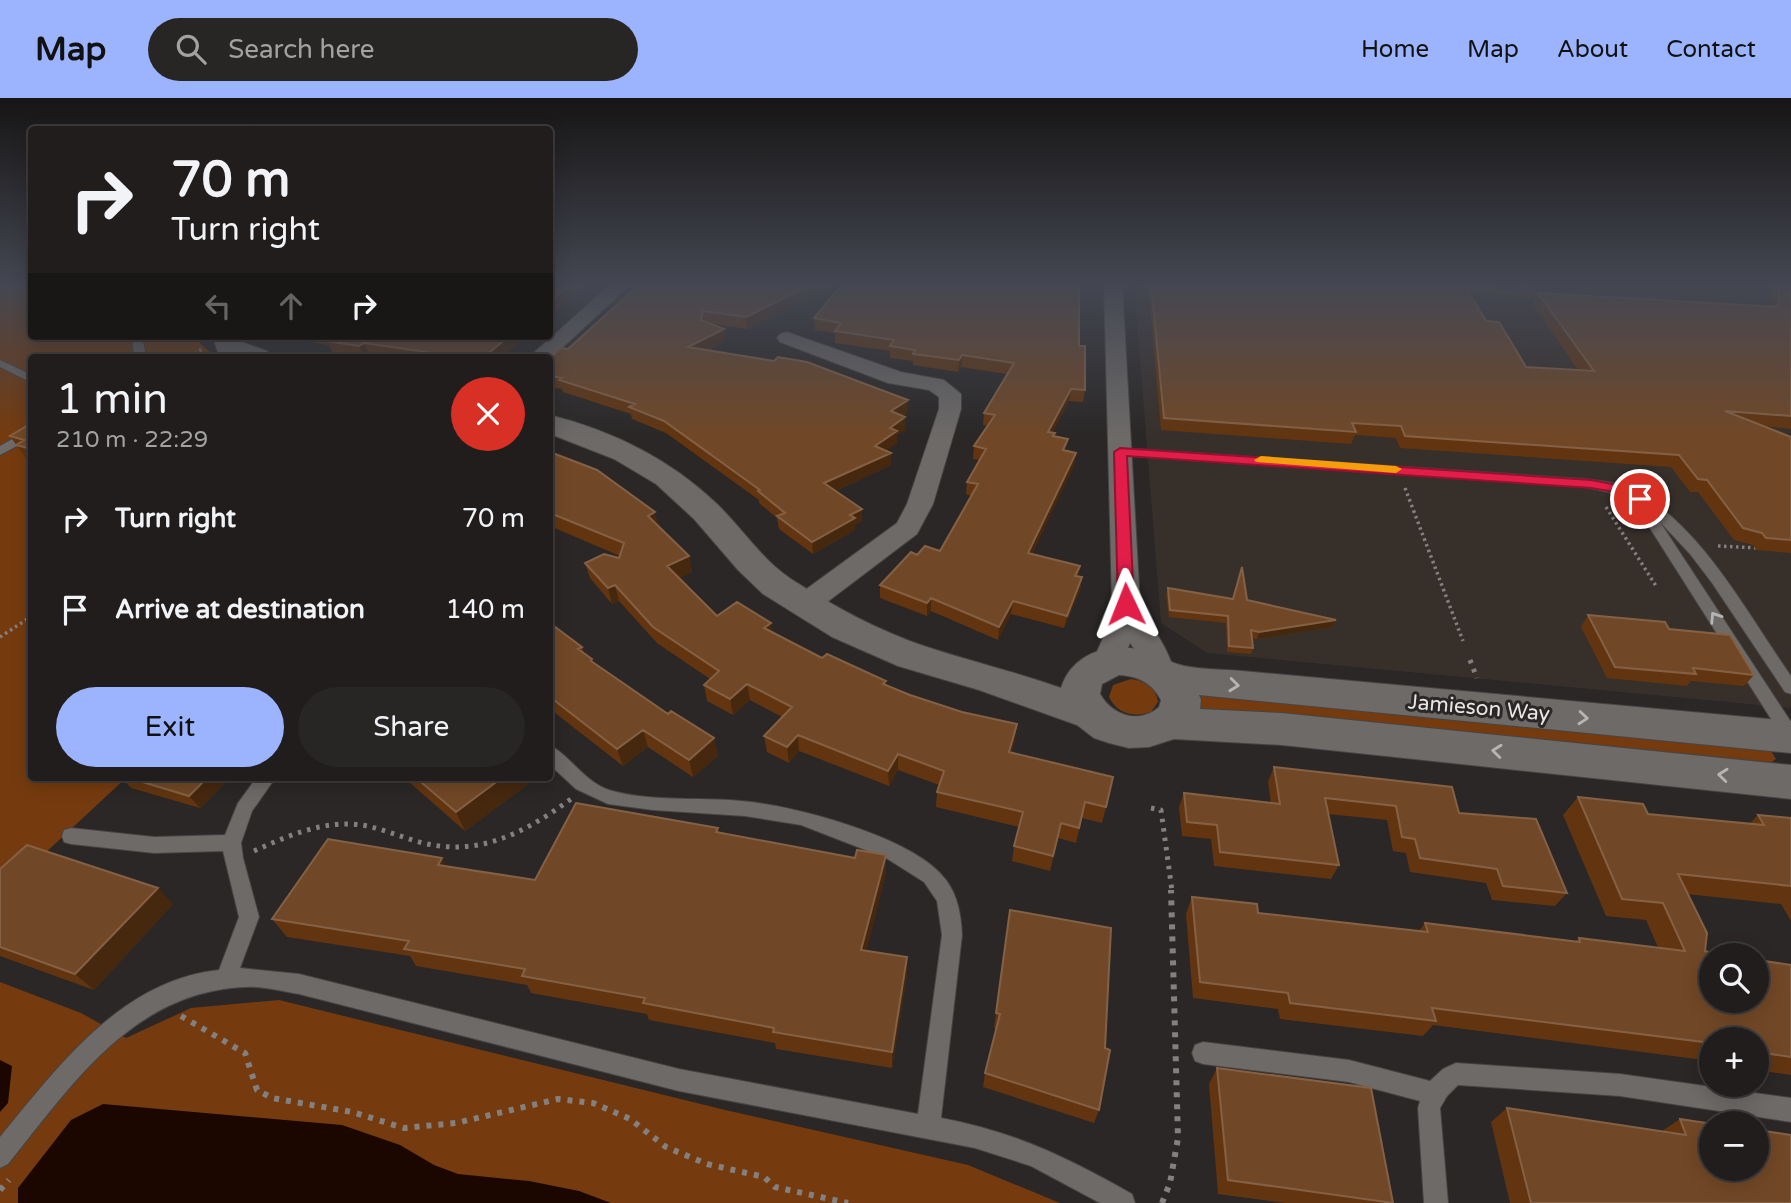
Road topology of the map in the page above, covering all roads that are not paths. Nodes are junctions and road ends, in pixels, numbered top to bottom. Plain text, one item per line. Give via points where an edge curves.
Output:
1 (564, 335) edge
2 (1115, 335) edge
3 (241, 340) edge
4 (785, 340) dead end
5 (215, 342) edge
6 (248, 354) edge
7 (253, 354) edge
8 (542, 354) edge
9 (1, 363) edge
10 (28, 378) edge
11 (553, 427) edge
12 (28, 434) edge
13 (0, 451) edge
14 (1120, 452) junction
15 (1646, 503) junction
16 (1126, 604) junction
17 (804, 605) junction
18 (1163, 674) junction
19 (1094, 684) junction
20 (1791, 688) edge
21 (1172, 723) junction
22 (1791, 736) edge
23 (553, 756) edge
24 (264, 781) edge
25 (1791, 782) edge
26 (71, 836) dead end
27 (233, 852) junction
28 (226, 978) junction
29 (1203, 1053) dead end
30 (1434, 1094) junction
31 (1791, 1110) edge
32 (928, 1126) junction
33 (0, 1156) edge
34 (1123, 1203) edge
35 (1436, 1203) edge

1 - 8 street
2 - 14 street
3 - 7 street
4 - 17 street via 896,378 936,385 950,394 950,409 908,528
5 - 6 street
9 - 10 lane
11 - 17 street, Jamieson Way via 625,452 667,477 750,562
12 - 13 lane
14 - 15 lane via 1583,484 1625,491
14 - 16 street
15 - 20 lane via 1683,537
22 -> 15 lane via 1653,522
16 - 18 street
16 - 19 street via 1118,638
17 - 19 street, Jamieson Way via 880,644 992,679
18 - 19 street, Jamieson Way via 1133,662
18 - 21 street via 1181,700
18 -> 22 street, Jamieson Way via 1216,684
19 - 21 street, Jamieson Way via 1101,723 1147,734
25 -> 21 street, Jamieson Way via 1282,729
23 - 32 lane via 586,788 608,797 797,816 898,855 933,876 950,909 952,935
24 - 27 lane via 244,808
26 - 27 lane
27 - 28 lane via 250,916
28 - 32 lane via 299,985 679,1080
28 - 33 lane via 172,992 127,1016 86,1054
29 - 30 lane via 1316,1064 1409,1084
30 - 31 lane via 1449,1078 1468,1073 1620,1085
30 - 35 lane via 1429,1108
32 - 34 lane via 1034,1155

